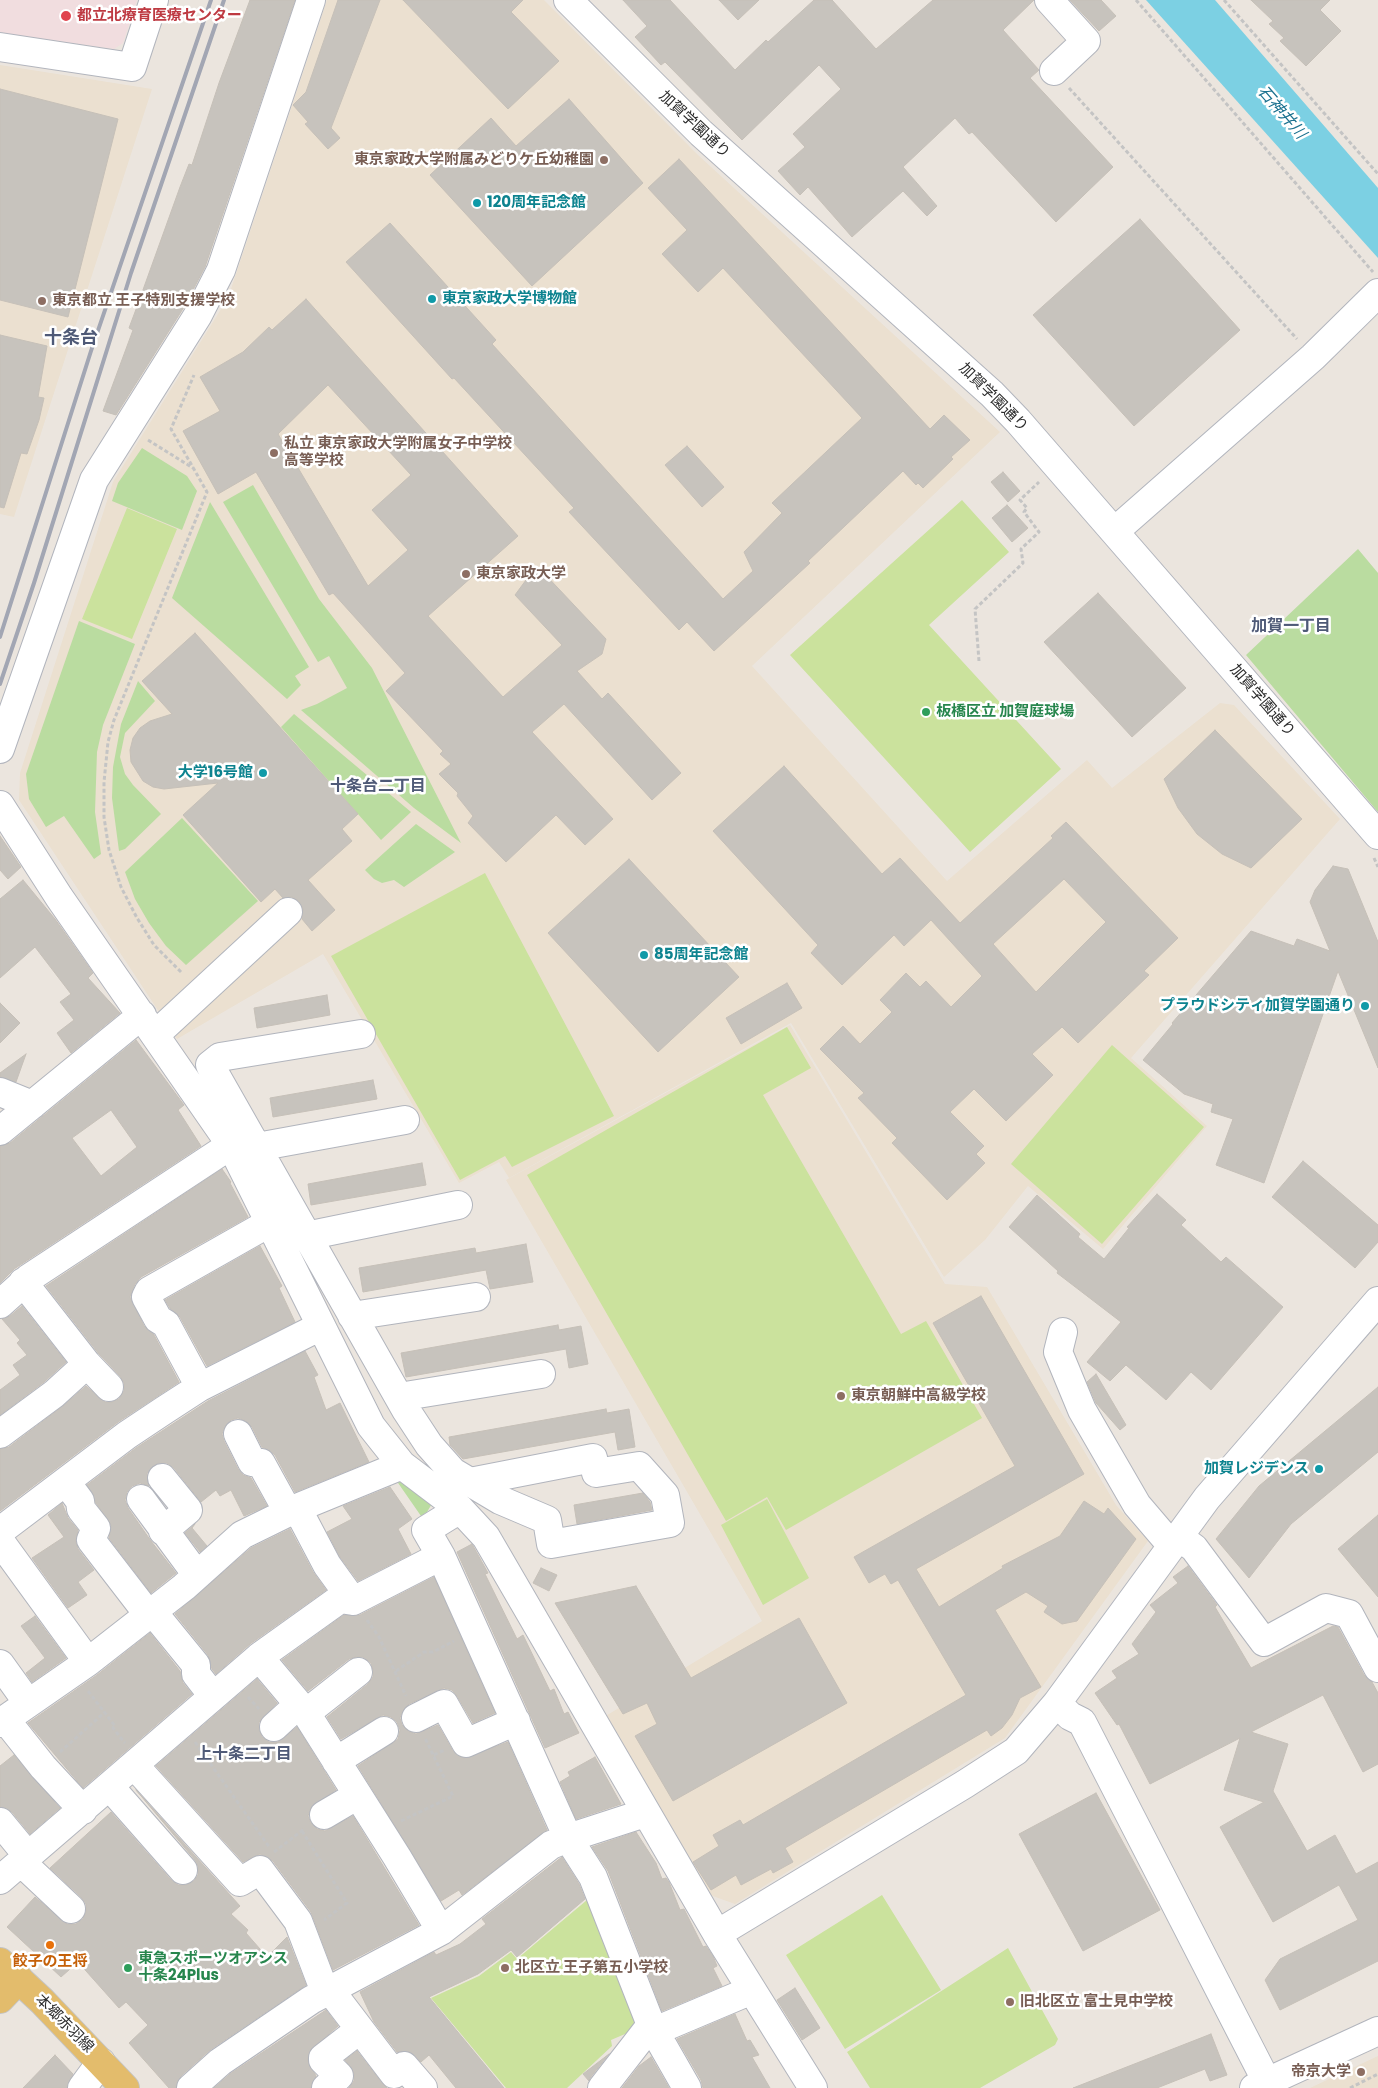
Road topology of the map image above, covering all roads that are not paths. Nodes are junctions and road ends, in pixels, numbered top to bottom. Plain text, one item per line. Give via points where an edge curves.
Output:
1 (154, 0) edge
2 (311, 0) edge
3 (568, 0) edge
4 (1049, 0) edge
5 (0, 47) edge
6 (1054, 71) road end
7 (1377, 285) edge
8 (1114, 531) junction
9 (0, 749) edge
10 (0, 805) edge
11 (1378, 835) edge
12 (288, 912) dead end
13 (148, 1025) junction
14 (361, 1034) dead end
15 (0, 1092) edge
16 (32, 1105) junction
17 (405, 1120) dead end
18 (0, 1131) edge
19 (244, 1146) junction
20 (458, 1205) dead end
21 (269, 1224) junction
22 (306, 1236) junction
23 (23, 1282) junction
24 (476, 1297) dead end
25 (1378, 1301) edge
26 (0, 1304) edge
27 (352, 1316) junction
28 (321, 1326) junction
29 (1063, 1332) dead end
30 (87, 1364) junction
31 (541, 1374) dead end
32 (109, 1387) dead end
33 (200, 1388) junction
34 (402, 1403) junction
35 (375, 1430) junction
36 (0, 1434) edge
37 (238, 1434) dead end
38 (402, 1465) junction
39 (162, 1478) dead end
40 (66, 1482) junction
41 (470, 1482) junction
42 (142, 1500) dead end
43 (460, 1509) junction
44 (292, 1510) junction
45 (0, 1531) edge
46 (163, 1531) junction
47 (0, 1541) edge
48 (1175, 1541) junction
49 (441, 1556) junction
50 (197, 1574) junction
51 (353, 1601) junction
52 (150, 1613) junction
53 (259, 1657) junction
54 (0, 1664) edge
55 (80, 1667) junction
56 (1378, 1668) edge
57 (358, 1672) dead end
58 (223, 1688) junction
59 (28, 1703) junction
60 (1057, 1703) junction
61 (302, 1709) junction
62 (416, 1718) dead end
63 (2, 1721) edge
64 (516, 1721) junction
65 (274, 1727) road end
66 (384, 1731) dead end
67 (336, 1761) junction
68 (137, 1763) junction
69 (110, 1787) junction
70 (358, 1795) junction
71 (83, 1810) junction
72 (645, 1813) junction
73 (324, 1815) road end
74 (0, 1822) edge
75 (568, 1838) junction
76 (24, 1859) junction
77 (184, 1870) dead end
78 (0, 1880) edge
79 (71, 1909) dead end
80 (441, 1931) junction
81 (717, 1934) junction
82 (9, 1970) edge
83 (752, 1990) junction
84 (328, 1991) junction
85 (0, 1999) edge
86 (653, 2028) junction
87 (359, 2030) junction
88 (1378, 2031) edge
89 (102, 2062) junction
90 (332, 2086) edge
91 (1263, 2086) edge
92 (82, 2088) edge
93 (125, 2088) edge
94 (191, 2088) edge
95 (423, 2088) edge
96 (602, 2088) edge
97 (688, 2088) edge
98 (813, 2088) edge

1 - 5 street via 132,67
2 - 9 street via 221,270 198,315 94,480
3 - 8 street, 加賀学園通り via 701,133 992,394
4 - 6 street via 1086,41
7 - 8 street via 1313,357
8 - 11 street, 加賀学園通り
10 - 13 street
12 - 13 street
13 - 16 street
13 - 19 street
14 - 19 street via 220,1057 210,1065
15 - 16 street
16 - 18 street
17 - 19 street
19 - 21 street
19 - 22 street
19 - 23 street
20 - 22 street
21 - 28 street
21 - 33 street via 149,1291 146,1297 158,1319 166,1324
22 - 27 street
23 - 26 street
23 - 30 street
24 - 27 street
25 - 48 street via 1219,1484
27 - 34 street
28 - 33 street
28 - 35 street
29 - 48 street via 1058,1352 1082,1410 1137,1505
30 - 32 street
30 - 36 street via 54,1394
31 - 34 street
33 - 40 street via 127,1435
34 - 35 street
34 - 41 street via 429,1446 453,1472
35 - 38 street
37 - 44 street via 252,1462 261,1463
38 - 43 street
38 - 44 street
39 - 46 street via 188,1510
40 - 45 street
40 - 52 street via 96,1528 91,1540
41 - 41 street via 593,1458 596,1473 639,1466 665,1495 670,1523 551,1544 547,1520 500,1500
42 - 46 street
43 - 49 street via 426,1530
43 - 72 street via 486,1537
44 - 50 street via 242,1535
44 - 51 street
46 - 50 street
47 - 55 street
48 - 56 street via 1194,1548 1264,1642 1326,1608 1349,1614
48 - 60 street
49 - 51 street
49 - 64 street
50 - 52 street
51 - 53 street via 340,1599
52 - 55 street
52 - 58 street via 196,1665 196,1674
53 - 58 street
53 - 61 street
54 - 59 street
55 - 59 street
57 - 61 street
58 - 68 street
59 - 63 street
60 - 81 street via 1016,1751
60 - 91 street via 1082,1722
61 - 65 street
61 - 67 street
62 - 64 street via 444,1704 466,1743
63 - 71 street
64 - 75 street
66 - 67 street
67 - 70 street
68 - 69 street
68 - 84 street via 240,1882 260,1870 298,1921
69 - 71 street
69 - 77 street
70 - 73 street
70 - 80 street
71 - 76 street
72 - 75 street
72 - 81 street
74 - 76 street
75 - 80 street via 551,1845
75 - 86 street via 593,1877
76 - 78 street
76 - 79 street
80 - 84 street
81 - 83 street
82 - 85 main road
82 - 89 main road, 本郷赤羽線
83 - 86 street
83 - 98 street
84 - 87 street
84 - 94 street via 220,2062
86 - 96 street
86 - 97 street
87 - 90 street via 323,2058 339,2076
87 - 95 street via 394,2074 404,2066
88 - 91 street
89 - 92 street
89 - 93 main road, 本郷赤羽線

